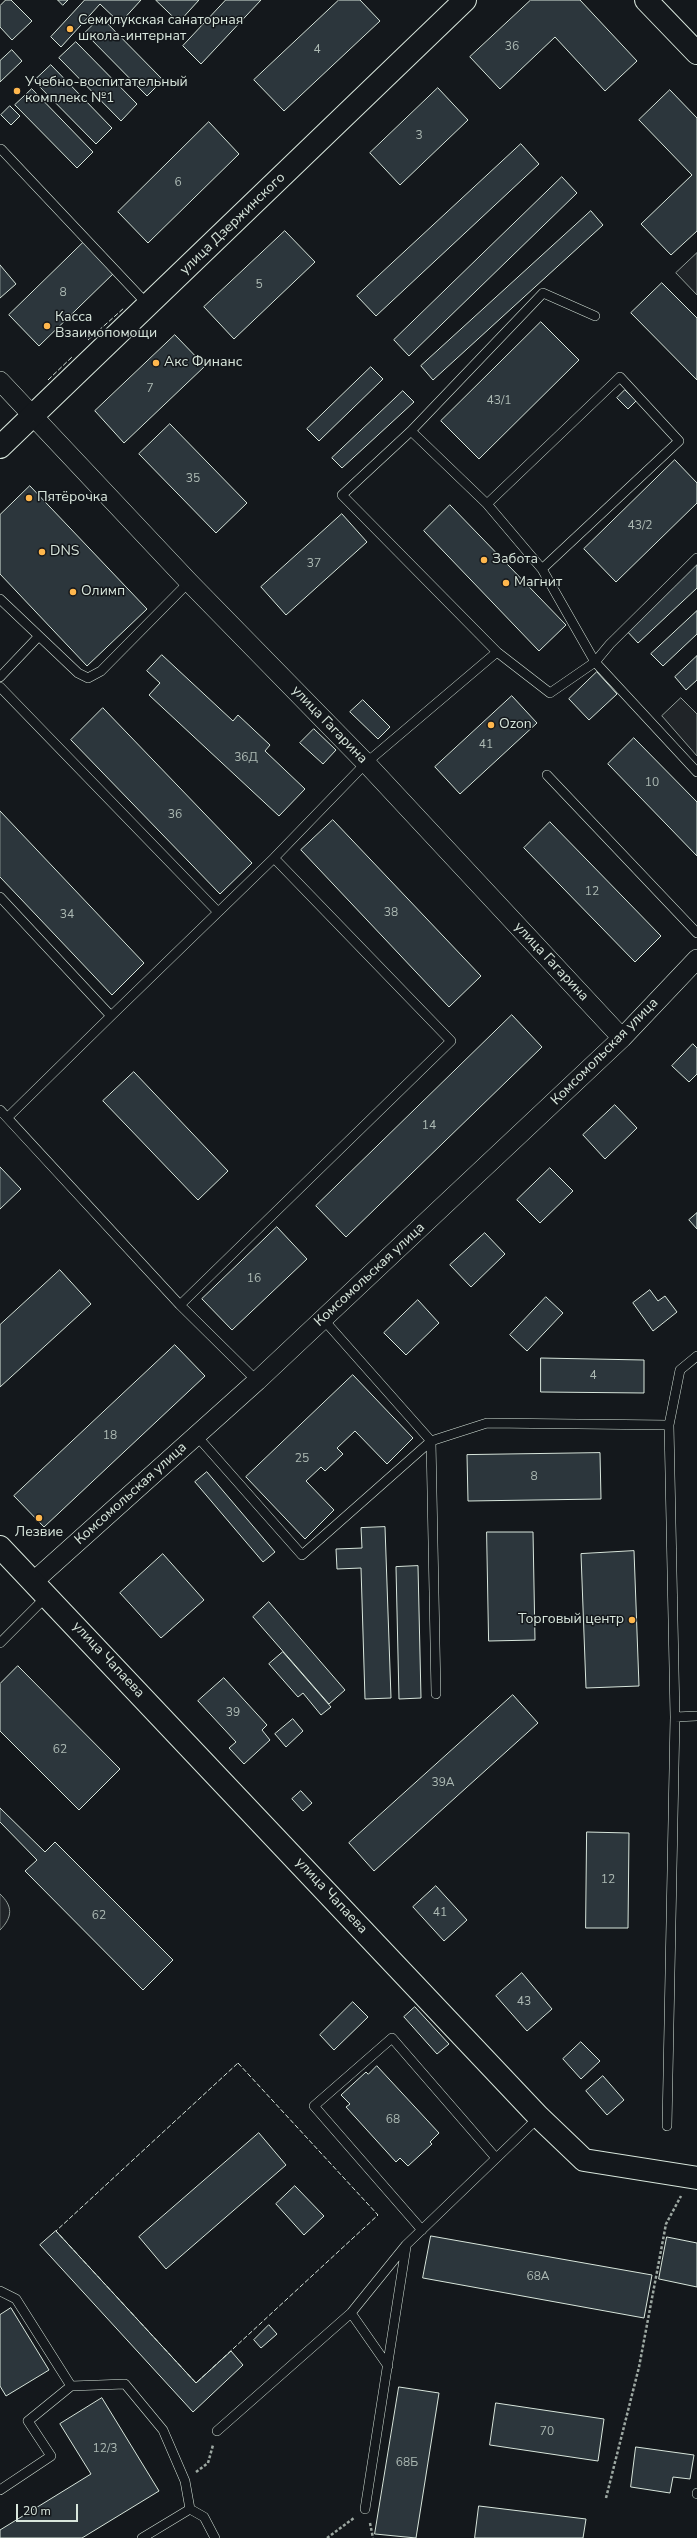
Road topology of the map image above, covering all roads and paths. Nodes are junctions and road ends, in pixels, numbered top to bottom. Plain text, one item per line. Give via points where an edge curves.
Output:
1 (465, 0) edge
2 (646, 0) edge
3 (697, 53) edge
4 (1, 149) edge
5 (148, 305) junction
6 (595, 316) dead end
7 (0, 381) edge
8 (33, 416) junction
9 (411, 431) junction
10 (0, 447) edge
11 (487, 504) junction
12 (697, 558) edge
13 (542, 569) junction
14 (189, 582) junction
15 (0, 599) edge
16 (39, 636) junction
17 (497, 652) junction
18 (595, 662) junction
19 (0, 677) edge
20 (0, 687) edge
21 (366, 763) junction
22 (697, 772) edge
23 (547, 776) dead end
24 (274, 858) junction
25 (0, 897) edge
26 (218, 912) junction
27 (697, 933) edge
28 (697, 959) edge
29 (111, 1016) junction
30 (622, 1038) junction
31 (0, 1110) edge
32 (8, 1117) junction
33 (180, 1305) junction
34 (323, 1319) junction
35 (697, 1356) edge
36 (257, 1381) junction
37 (669, 1425) junction
38 (196, 1435) junction
39 (431, 1441) junction
40 (0, 1547) edge
41 (40, 1589) junction
42 (0, 1643) edge
43 (436, 1694) dead end
44 (697, 1716) edge
45 (675, 1717) junction
46 (539, 2116) junction
47 (667, 2126) dead end
48 (496, 2158) junction
49 (694, 2177) edge
50 (422, 2230) junction
51 (406, 2245) junction
52 (0, 2291) edge
53 (351, 2313) junction
54 (388, 2366) junction
55 (71, 2386) junction
56 (218, 2431) joint
57 (185, 2481) junction
58 (0, 2490) edge
59 (606, 2498) dead end
60 (190, 2509) junction
61 (365, 2509) joint
62 (142, 2538) edge
63 (215, 2538) edge
64 (327, 2538) edge

1 - 5 street, улица Дзержинского
2 - 3 street
4 - 5 lane
5 - 8 street, улица Дзержинского
6 - 9 lane via 543,293
7 - 8 street, улица Гагарина
8 - 10 street, улица Дзержинского
8 - 14 street, улица Гагарина
9 - 11 lane
9 - 17 lane via 342,495
11 - 13 lane
11 - 13 lane via 620,377 679,441
12 - 18 lane
13 - 18 lane
14 - 16 lane via 101,671 88,678 78,673
14 - 21 street, улица Гагарина
15 - 16 lane
16 - 19 lane
17 - 18 lane via 550,693
17 - 21 lane
18 - 22 lane
20 - 26 lane
21 - 24 lane
21 - 30 street, улица Гагарина
23 - 27 lane
24 - 26 lane
24 - 33 lane via 451,1041
25 - 29 lane
26 - 29 lane
28 - 30 street, Комсомольская улица
29 - 32 lane
30 - 34 street, Комсомольская улица
31 - 32 lane
32 - 33 lane
33 - 36 lane
34 - 36 street, Комсомольская улица
34 - 39 lane
35 - 37 lane via 680,1370
36 - 38 street, Комсомольская улица
37 - 39 lane via 487,1423
37 - 45 lane
38 - 39 lane via 302,1556
38 - 41 street, Комсомольская улица
39 - 43 lane
40 - 41 street, улица Чапаева
41 - 42 lane
41 - 46 street, улица Чапаева
44 - 45 lane
45 - 47 lane
46 - 48 lane
46 - 49 street, улица Чапаева via 584,2160
48 - 50 lane
48 - 50 lane via 392,2038 314,2106
49 - 59 path via 666,2224 639,2367
50 - 51 lane
51 - 53 lane
51 - 54 lane
52 - 55 lane via 16,2299
53 - 54 lane
53 - 56 lane
54 - 61 lane
55 - 57 lane via 125,2384 163,2430
55 - 58 lane via 28,2421 51,2456
56 - 57 path via 208,2463
57 - 60 lane
60 - 62 lane
60 - 63 lane via 204,2517
61 - 64 path

